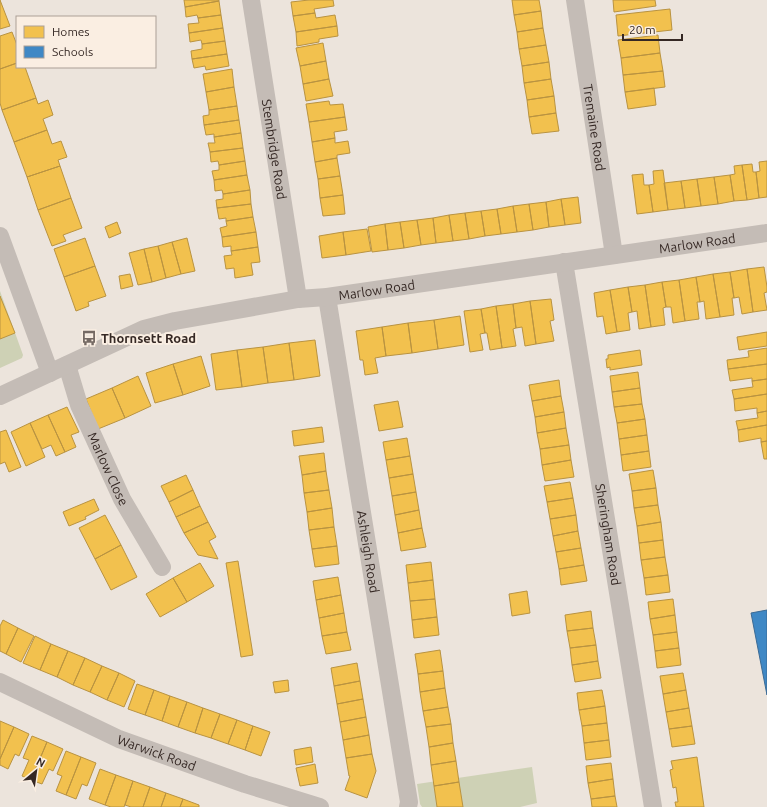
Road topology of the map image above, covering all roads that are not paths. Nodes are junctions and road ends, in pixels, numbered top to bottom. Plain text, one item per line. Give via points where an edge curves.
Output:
1 (251, 0) edge
2 (575, 0) edge
3 (767, 233) edge
4 (0, 236) edge
5 (614, 255) junction
6 (564, 262) junction
7 (327, 297) junction
8 (298, 299) junction
9 (67, 365) junction
10 (50, 372) junction
11 (0, 396) edge
12 (162, 567) dead end
13 (0, 682) edge
14 (320, 807) edge
15 (408, 807) edge
16 (653, 807) edge

1 - 8 street, Stembridge Road
2 - 5 street, Tremaine Road
3 - 5 street, Marlow Road
4 - 10 street
5 - 6 street, Marlow Road
6 - 7 street, Marlow Road
6 - 16 street, Sheringham Road
7 - 8 street, Marlow Road
7 - 15 street, Ashleigh Road via 410,802
8 - 9 street, Marlow Road via 144,329
9 - 10 street, Marlow Road
9 - 12 street, Marlow Close via 79,405 122,499
10 - 11 street, Marlow Road
13 - 14 street, Warwick Road via 119,739 245,784

